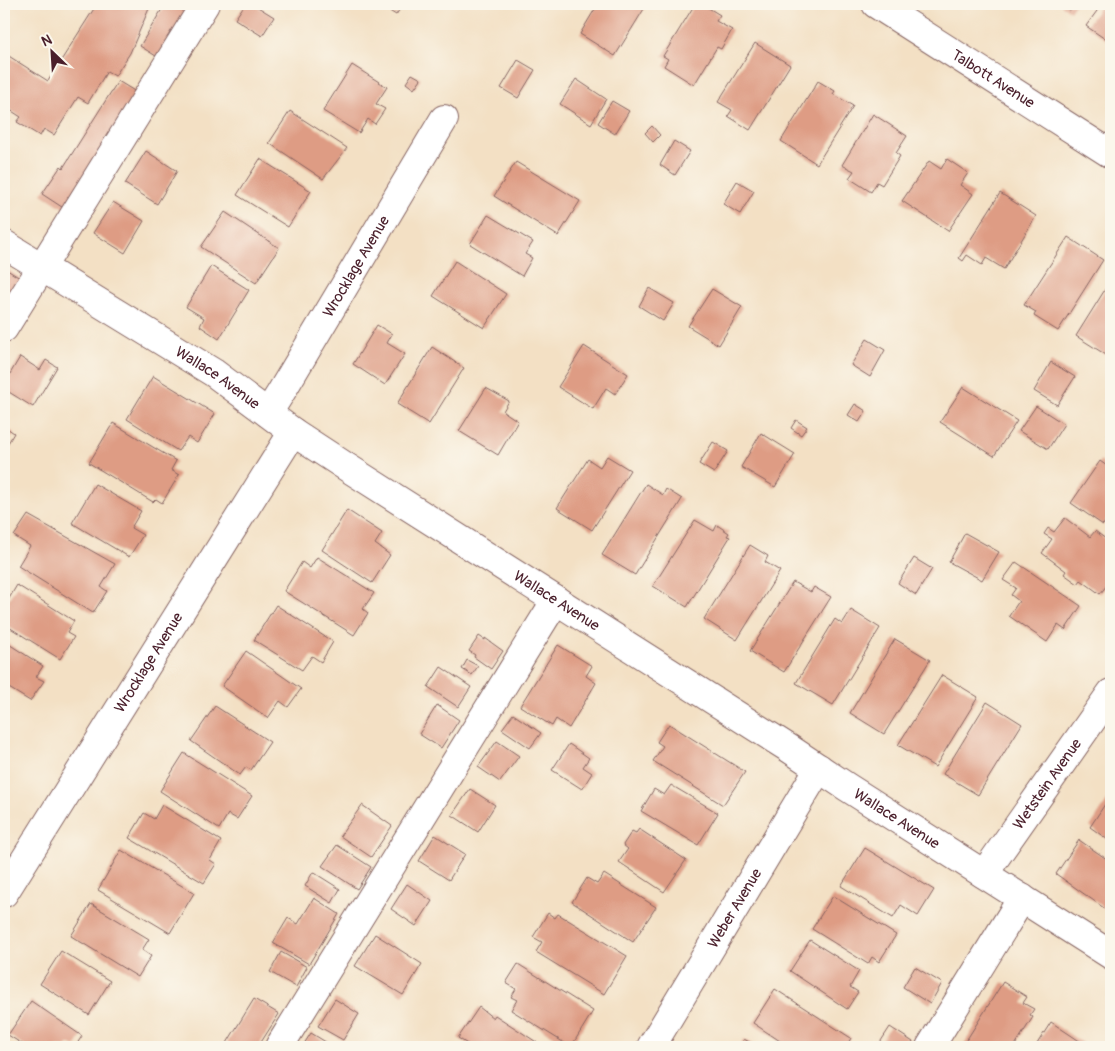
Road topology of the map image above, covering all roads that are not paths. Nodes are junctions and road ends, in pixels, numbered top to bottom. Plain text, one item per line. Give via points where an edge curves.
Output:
1 (205, 4) edge
2 (876, 4) edge
3 (444, 118) dead end
4 (1111, 154) edge
5 (4, 244) edge
6 (41, 268) junction
7 (4, 328) edge
8 (268, 413) junction
9 (293, 432) junction
10 (556, 600) junction
11 (1111, 693) edge
12 (819, 768) junction
13 (984, 874) junction
14 (4, 893) edge
15 (1022, 898) junction
16 (1111, 955) edge
17 (278, 1047) edge
18 (650, 1047) edge
19 (930, 1047) edge

1 - 6 street
2 - 4 street, Talbott Avenue
3 - 8 street, Wrocklage Avenue
5 - 6 street, Wallace Avenue
6 - 7 street
6 - 8 street, Wallace Avenue via 214,373
8 - 9 street, Wallace Avenue
9 - 10 street, Wallace Avenue
9 - 14 street, Wrocklage Avenue
10 - 12 street, Wallace Avenue
10 - 17 street
11 - 13 street, Wetstein Avenue
12 - 13 street, Wallace Avenue
12 - 18 street, Weber Avenue
13 - 15 street, Wallace Avenue
15 - 16 street, Wallace Avenue
15 - 19 street

